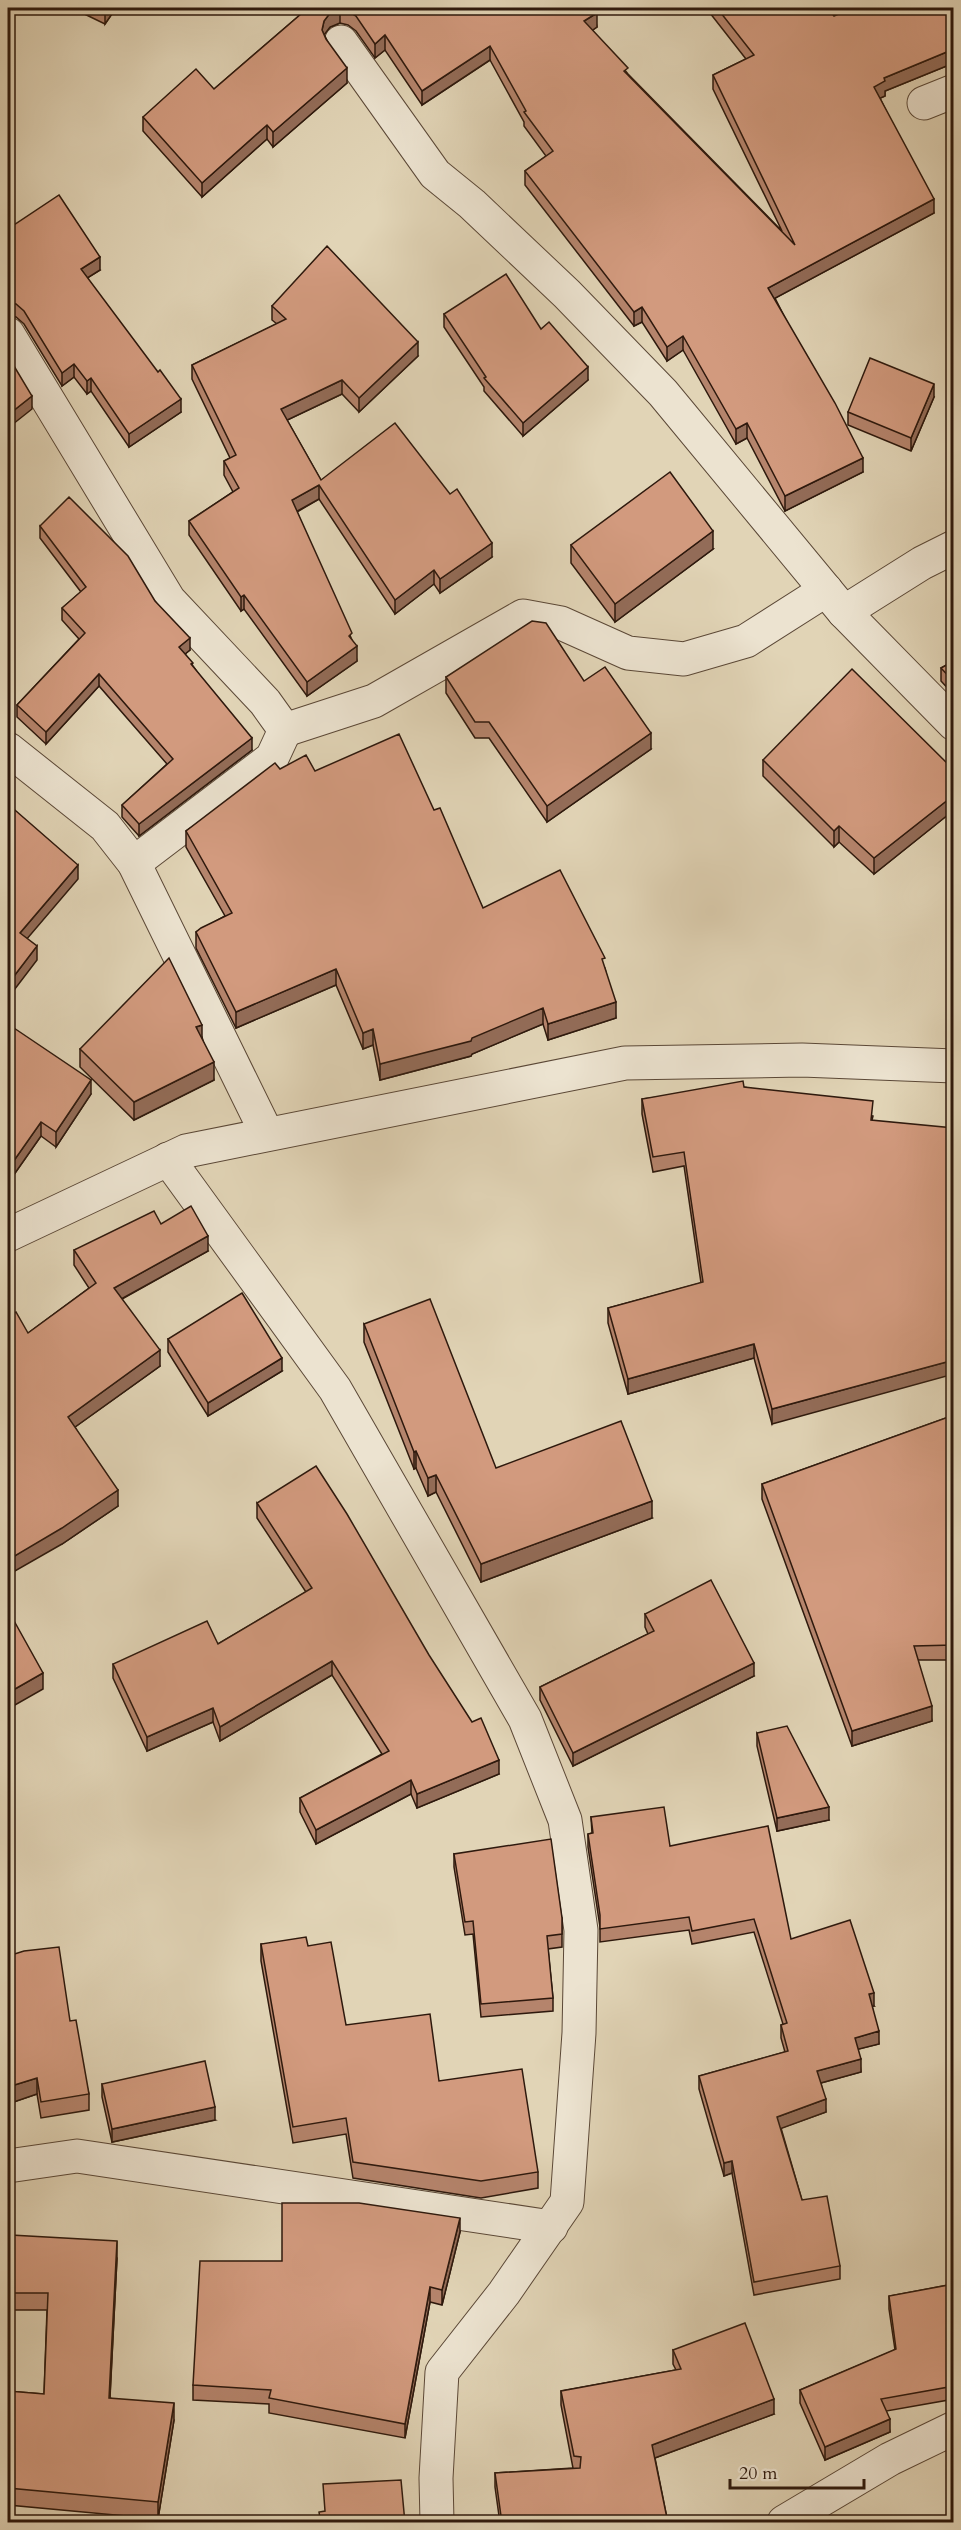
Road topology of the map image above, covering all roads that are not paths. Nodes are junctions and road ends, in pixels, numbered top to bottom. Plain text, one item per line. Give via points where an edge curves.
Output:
1 (341, 42) dead end
2 (8, 334) edge
3 (954, 547) edge
4 (835, 601) junction
5 (954, 724) edge
6 (285, 729) junction
7 (8, 749) edge
8 (134, 863) junction
9 (954, 1066) edge
10 (267, 1134) junction
11 (168, 1159) junction
12 (8, 1234) edge
13 (8, 2166) edge
14 (551, 2227) junction
15 (954, 2428) edge
16 (437, 2523) edge
17 (784, 2523) edge

1 - 4 street via 435,174 567,294 663,393
2 - 6 street via 169,600 265,702
3 - 4 street
4 - 5 street
4 - 6 street via 746,641 684,659 628,652 561,623 523,616 374,701
6 - 8 street via 272,758
7 - 8 street via 105,826
8 - 10 street
9 - 10 street via 802,1060 625,1063
10 - 11 street via 186,1151
11 - 12 street
11 - 14 street via 335,1389 525,1719 565,1821 581,1930 579,2033 567,2202
13 - 14 street via 77,2156
14 - 16 street via 442,2372
15 - 17 street via 890,2459

